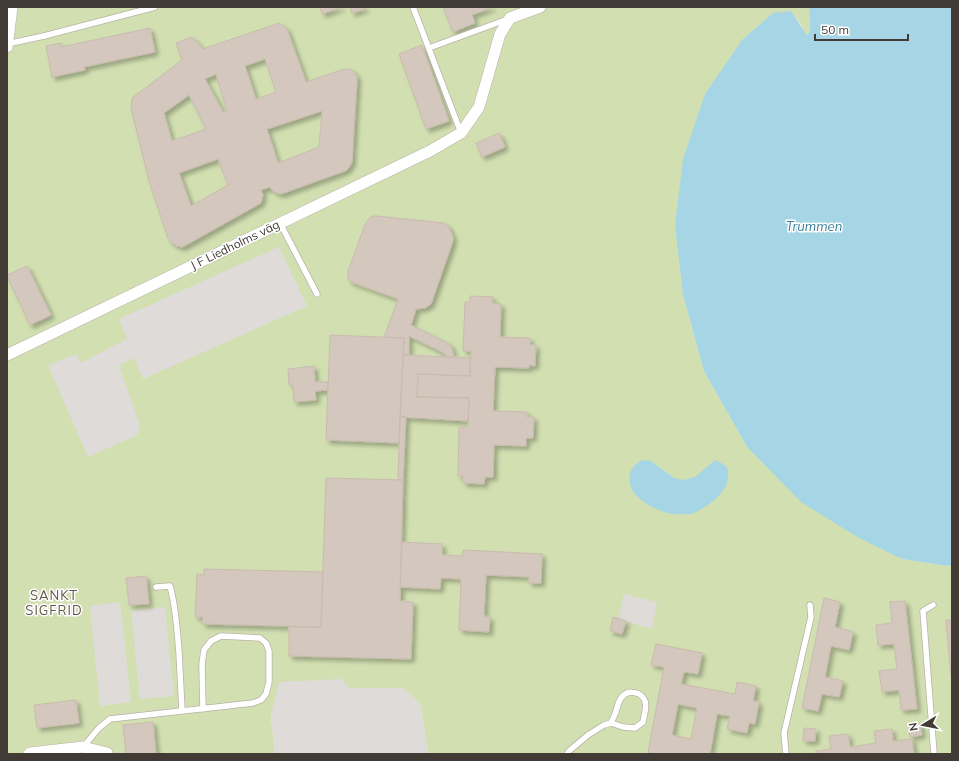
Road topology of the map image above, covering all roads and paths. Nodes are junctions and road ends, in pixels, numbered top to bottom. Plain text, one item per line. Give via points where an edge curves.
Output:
1 (12, 7) edge
2 (155, 7) edge
3 (413, 7) edge
4 (540, 7) edge
5 (510, 18) junction
6 (7, 45) edge
7 (429, 48) junction
8 (461, 133) junction
9 (280, 223) junction
10 (317, 294) dead end
11 (7, 355) edge
12 (156, 587) dead end
13 (810, 605) dead end
14 (933, 605) dead end
15 (203, 709) junction
16 (182, 711) junction
17 (611, 723) junction
18 (83, 747) junction
19 (29, 754) edge
20 (107, 754) edge
21 (567, 754) edge
22 (786, 754) edge
23 (934, 754) edge

1 - 6 street
2 - 6 lane
3 - 7 lane
4 - 5 street
5 - 7 lane
5 - 8 street, J F Liedholms väg via 500,34 478,107
7 - 8 lane
8 - 9 street, J F Liedholms väg via 430,151
9 - 10 lane
9 - 11 street, J F Liedholms väg
12 - 16 lane via 170,586 172,594 176,614
13 - 22 lane via 811,616 784,733
14 - 23 lane via 923,611
15 - 15 lane via 261,700 266,694 269,682 269,651 266,643 260,638 221,636 211,641 204,650 202,664
15 - 16 lane
16 - 18 lane via 110,719
17 - 17 lane via 635,728 643,722 646,709 644,699 638,693 628,692 623,695
17 - 21 lane via 588,735
18 - 19 street
18 - 20 street

